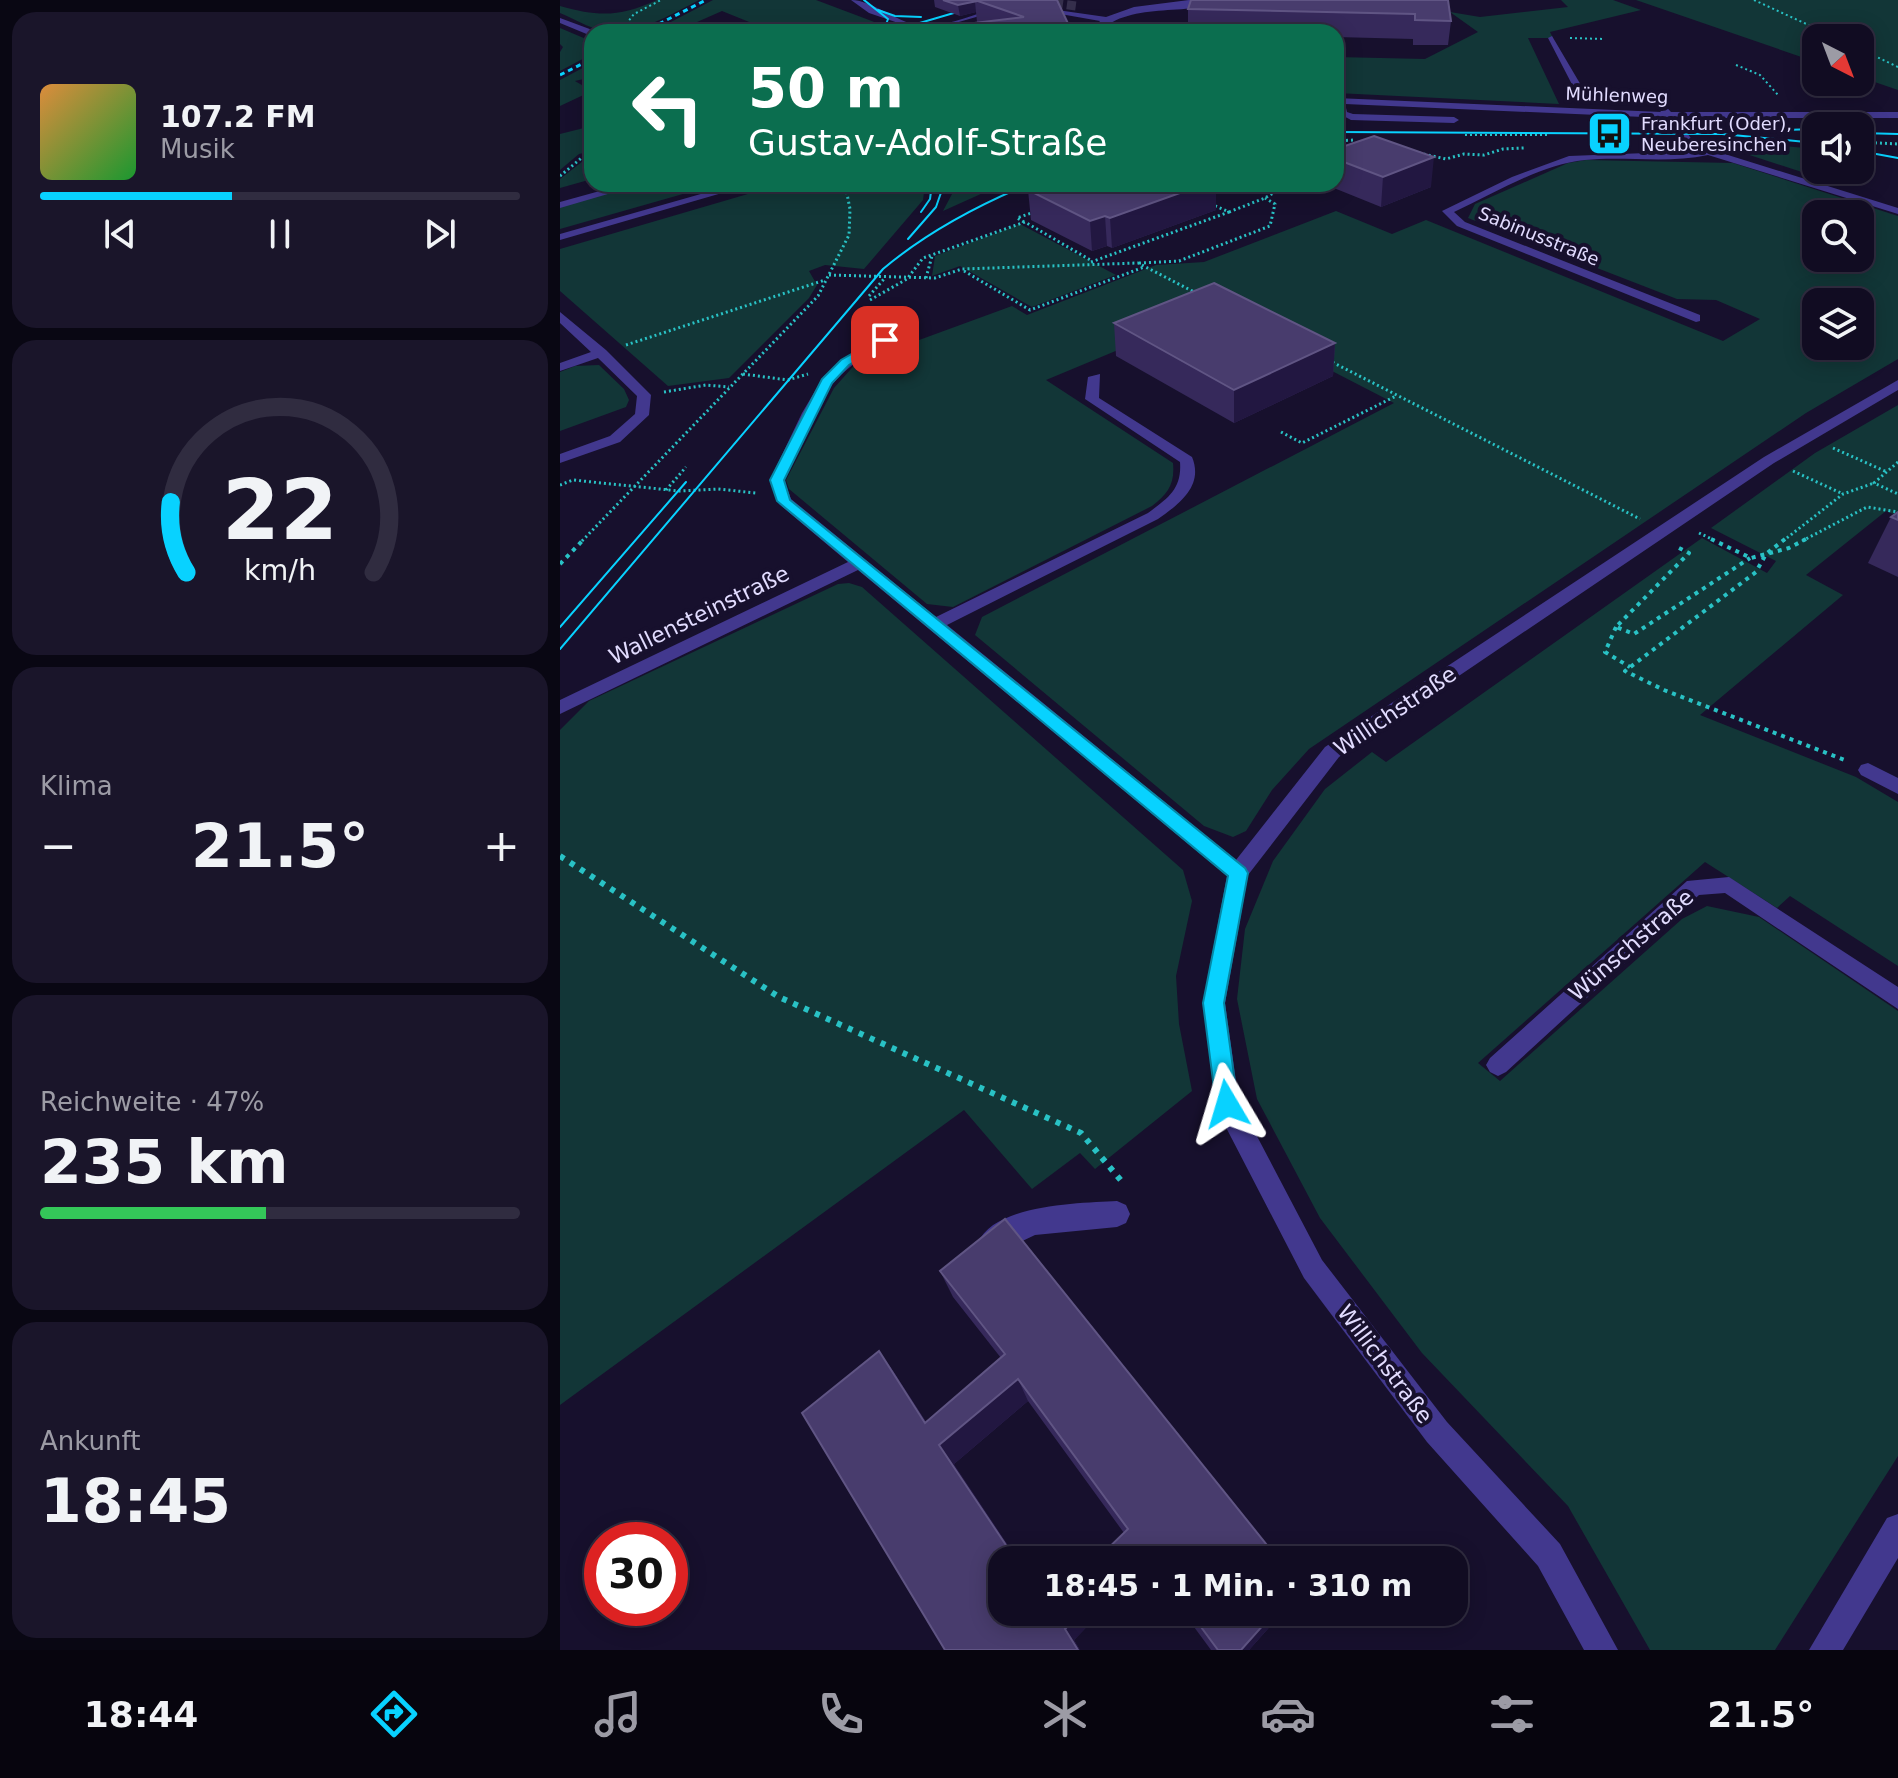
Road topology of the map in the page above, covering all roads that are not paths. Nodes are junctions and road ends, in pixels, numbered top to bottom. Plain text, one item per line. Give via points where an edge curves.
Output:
1 (855, 0) edge
2 (873, 0) edge
3 (1227, 0) edge
4 (1052, 5) edge
5 (1012, 8) edge
6 (1074, 8) dead end
7 (1115, 14) junction
8 (1105, 19) junction
9 (560, 20) edge
10 (900, 21) junction
11 (906, 24) edge
12 (945, 24) edge
13 (1101, 24) edge
14 (584, 30) edge
15 (1552, 38) road end
16 (1344, 101) edge
17 (1487, 109) junction
18 (1344, 114) edge
19 (1666, 115) junction
20 (1898, 115) edge
21 (1708, 152) junction
22 (608, 192) edge
23 (720, 192) edge
24 (560, 205) edge
25 (1898, 211) edge
26 (560, 237) edge
27 (560, 316) edge
28 (1696, 318) dead end
29 (897, 324) dead end
30 (601, 353) junction
31 (560, 367) edge
32 (1095, 377) dead end
33 (1898, 384) edge
34 (560, 459) edge
35 (859, 563) junction
36 (934, 625) junction
37 (560, 708) edge
38 (1868, 770) road end
39 (1898, 787) edge
40 (1238, 873) junction
41 (1898, 999) edge
42 (1498, 1065) dead end
43 (1117, 1214) dead end
44 (973, 1257) edge
45 (1898, 1529) edge
46 (1602, 1650) edge
47 (1825, 1650) edge

1 - 10 street
2 - 10 street
3 - 7 street
4 - 8 street via 1027,8
5 - 12 street
6 - 7 street
7 - 8 street
8 - 13 street
9 - 14 street
10 - 11 street
15 - 19 street via 1581,94 1657,100
16 - 17 street, Mühlenweg
17 - 18 street via 1472,119
17 - 19 street, Mühlenweg
19 - 20 street, Mühlenweg
19 - 21 street via 1690,143
21 - 25 street
21 - 28 street, Sabinusstraße via 1684,158 1563,160 1447,211 1461,224
22 - 24 street
23 - 26 street
27 - 30 street
29 - 35 street via 885,340 832,376 777,480 784,501
30 - 31 street
30 - 34 street via 644,395 642,415 615,439
32 - 36 street via 1092,399 1187,460 1190,478 1180,496 1153,516
33 - 40 street, Willichstraße via 1769,460 1332,752
35 - 36 street
35 - 37 street, Wallensteinstraße
36 - 40 street
38 - 39 street
40 - 46 street, Willichstraße via 1214,1003 1227,1104 1313,1269 1437,1432 1549,1555
41 - 42 street, Wünschstraße via 1729,885 1694,887
43 - 44 street via 1057,1218 1009,1229
45 - 47 street

